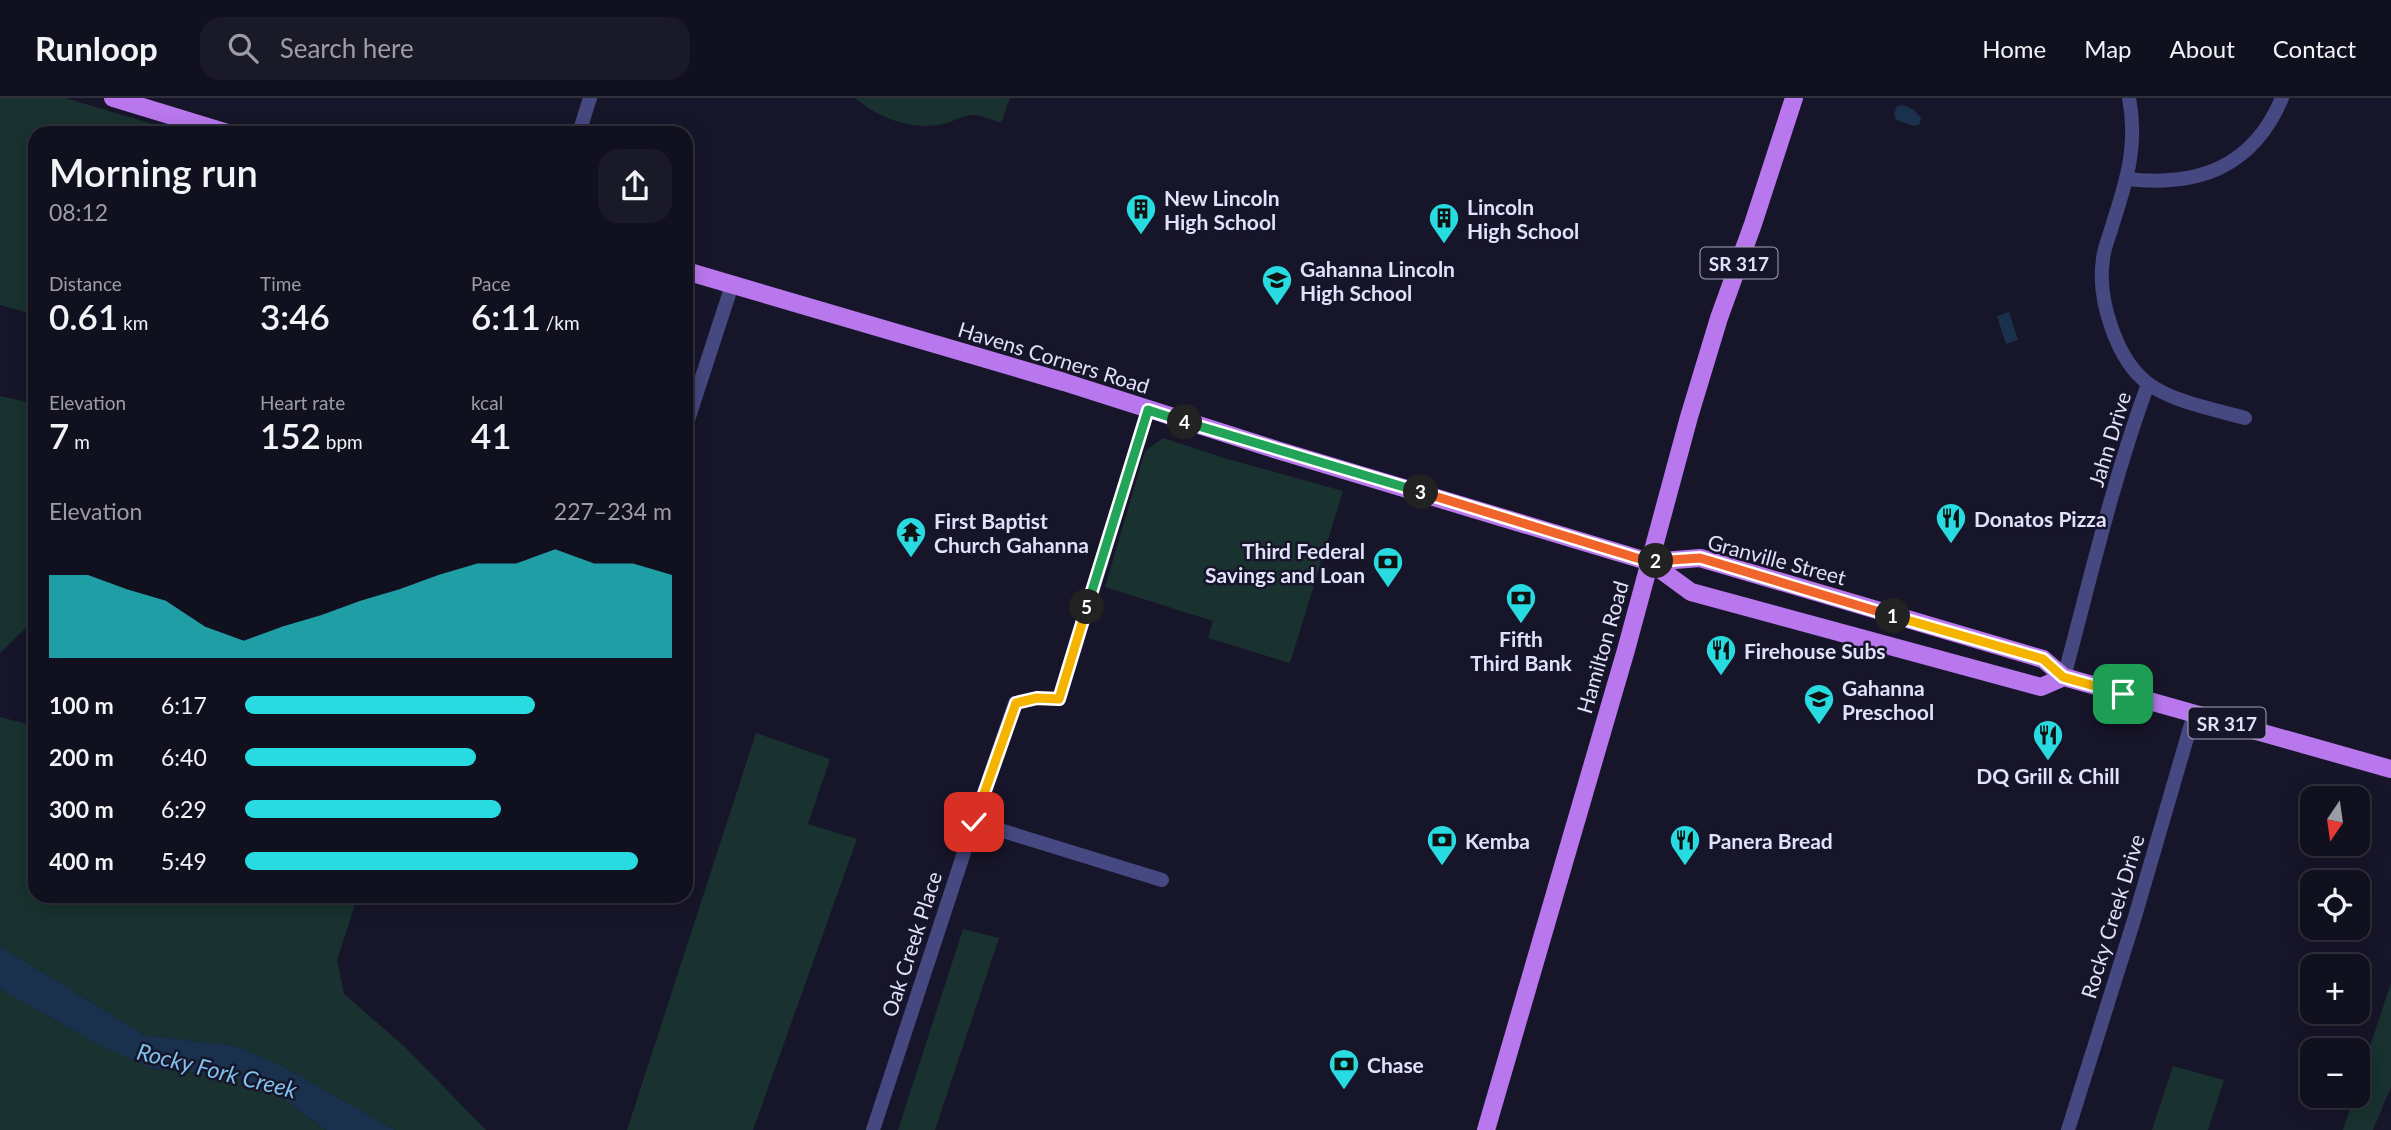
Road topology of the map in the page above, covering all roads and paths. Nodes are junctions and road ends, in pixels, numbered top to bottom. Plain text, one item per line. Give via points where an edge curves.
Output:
1 (113, 98) edge
2 (590, 98) edge
3 (1794, 98) edge
4 (2129, 98) edge
5 (2283, 98) edge
6 (205, 126) edge
7 (581, 126) edge
8 (2127, 179) junction
9 (693, 273) edge
10 (732, 285) junction
11 (2148, 384) junction
12 (693, 405) edge
13 (1148, 410) junction
14 (2245, 418) dead end
15 (1650, 562) junction
16 (2063, 677) junction
17 (2194, 714) junction
18 (2391, 769) edge
19 (974, 822) junction
20 (1162, 880) dead end
21 (873, 1130) edge
22 (1486, 1130) edge
23 (2068, 1130) edge

1 - 6 main road
2 - 7 street
3 - 15 main road, Hamilton Road / SR 317 via 1716,327
4 - 8 street, Jahn Drive via 2134,142
5 - 8 street via 2255,145 2223,167 2187,179
8 - 11 street, Jahn Drive via 2102,259 2102,300 2115,338
9 - 10 main road, Havens Corners Road
10 - 12 street
10 - 13 main road, Havens Corners Road
11 - 14 street via 2177,399
11 - 16 street, Jahn Drive
13 - 15 main road, Havens Corners Road
13 - 19 street, Oak Creek Place via 1059,699 1016,703
15 - 16 main road, Granville Street / SR 317 via 1700,558 2043,659
15 - 16 main road, Granville Street / SR 317 via 1691,592 2041,687
15 - 22 main road, Hamilton Road
16 - 17 main road, Granville Street / SR 317
17 - 18 main road, Granville Street / SR 317
17 - 23 street, Rocky Creek Drive
19 - 20 street
19 - 21 street, Oak Creek Place

